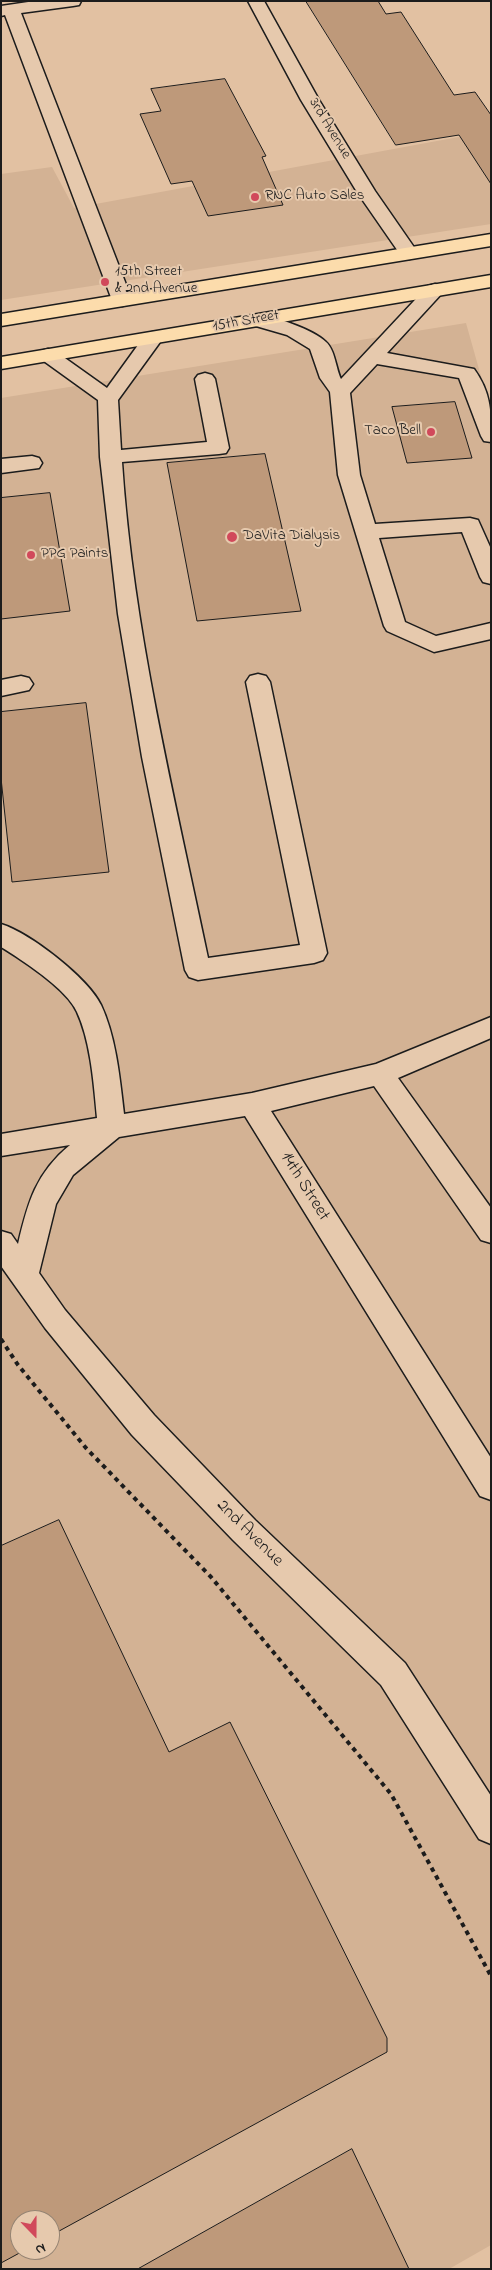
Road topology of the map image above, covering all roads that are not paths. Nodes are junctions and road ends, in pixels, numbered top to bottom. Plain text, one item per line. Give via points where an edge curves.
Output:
1 (73, 1) edge
2 (256, 1) edge
3 (6, 10) edge
4 (491, 240) edge
5 (408, 253) junction
6 (491, 281) edge
7 (435, 290) junction
8 (122, 300) junction
9 (1, 320) edge
10 (256, 320) junction
11 (153, 338) junction
12 (48, 355) junction
13 (373, 357) junction
14 (1, 363) edge
15 (205, 379) dead end
16 (340, 392) junction
17 (108, 398) junction
18 (491, 436) edge
19 (110, 457) junction
20 (32, 463) dead end
21 (1, 466) edge
22 (366, 532) junction
23 (491, 577) edge
24 (491, 631) edge
25 (258, 682) dead end
26 (1, 934) edge
27 (491, 1027) edge
28 (380, 1074) junction
29 (252, 1104) junction
30 (112, 1127) junction
31 (1, 1145) edge
32 (491, 1232) edge
33 (1, 1243) edge
34 (24, 1276) junction
35 (491, 1486) edge
36 (491, 1828) edge

1 - 3 street
2 - 5 street, 3rd Avenue via 366,192
3 - 8 street
4 - 5 main road
5 - 8 main road
6 - 7 main road, 15th Street
7 - 10 main road, 15th Street
7 - 13 street
8 - 9 main road
10 - 11 main road, 15th Street
10 - 16 street via 294,331 319,346 330,378
11 - 12 main road, 15th Street
11 - 17 street
12 - 14 main road, 15th Street
12 - 17 street
13 - 16 street
13 - 18 street via 467,373
15 - 19 street via 219,448
16 - 22 street via 349,475
17 - 19 street
19 - 25 street via 138,676 198,970 314,953
20 - 21 street
22 - 23 street via 470,525
22 - 24 street via 395,626 434,644
26 - 30 street via 41,960 89,1007 105,1064
27 - 28 street
28 - 29 street
28 - 32 street
29 - 30 street
29 - 35 street, 14th Street
30 - 31 street
30 - 34 street via 63,1167 42,1202
33 - 34 street, 2nd Avenue
34 - 36 street, 2nd Avenue via 55,1319 143,1425 244,1530 393,1674

